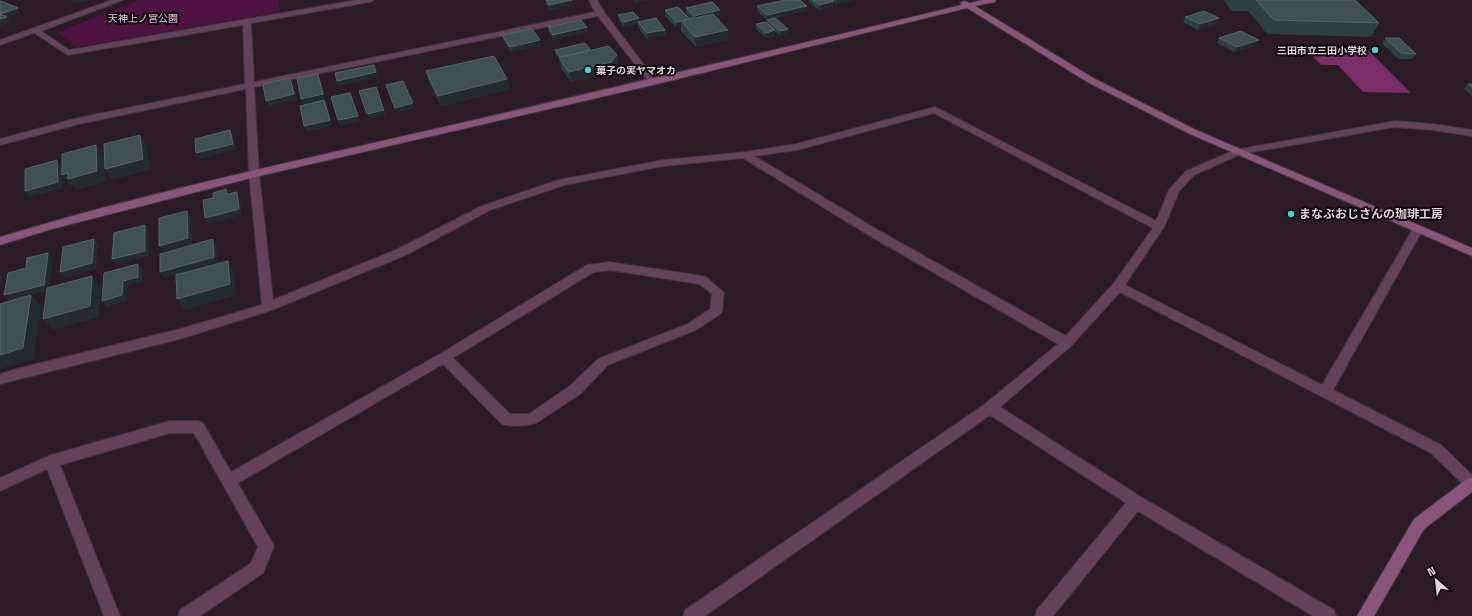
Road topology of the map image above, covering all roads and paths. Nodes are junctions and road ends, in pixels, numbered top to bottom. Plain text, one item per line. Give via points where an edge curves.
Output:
1 (119, 0) edge
2 (370, 0) edge
3 (592, 0) edge
4 (959, 0) edge
5 (992, 0) edge
6 (968, 6) junction
7 (600, 13) junction
8 (247, 22) junction
9 (34, 30) junction
10 (0, 43) edge
11 (653, 82) junction
12 (249, 85) junction
13 (1472, 133) edge
14 (0, 142) edge
15 (1238, 152) junction
16 (745, 155) junction
17 (254, 174) junction
18 (1159, 227) junction
19 (1418, 229) junction
20 (0, 241) edge
21 (1472, 252) edge
22 (1118, 286) junction
23 (268, 307) junction
24 (1067, 343) junction
25 (444, 357) junction
26 (0, 379) edge
27 (1325, 392) junction
28 (990, 408) junction
29 (51, 460) junction
30 (229, 481) junction
31 (1472, 483) edge
32 (0, 485) edge
33 (1136, 502) junction
34 (112, 616) edge
35 (186, 616) edge
36 (692, 616) edge
37 (1043, 616) edge
38 (1328, 616) edge
39 (1365, 616) edge

1 - 9 street
2 - 8 street
3 - 7 street
4 - 6 street
5 - 6 street
6 - 11 street
6 - 15 street via 1092,82
7 - 11 street
7 - 12 street
8 - 9 street via 68,53
8 - 12 street
9 - 10 street
11 - 17 street
12 - 14 street via 78,121
12 - 17 street
13 - 15 street via 1395,124
15 - 18 street via 1190,173 1174,190
15 - 19 street
16 - 18 street via 797,147 935,110
16 - 23 street via 664,163 562,182 486,208 402,252
16 - 24 street via 874,233
17 - 20 street via 49,226
17 - 23 street
18 - 22 street
19 - 21 street
19 - 27 street
22 - 24 street
22 - 27 street
23 - 26 street via 180,334
24 - 28 street
25 - 25 street via 591,268 610,266 702,280 718,292 716,311 692,327 603,362 575,390 531,419 507,420
25 - 30 street
27 - 31 street via 1436,449
28 - 33 street
28 - 36 street
29 - 30 street via 170,427 198,427
29 - 32 street
29 - 34 street
30 - 35 street via 266,546 257,568
31 - 39 street via 1419,524
33 - 37 street
33 - 38 street

